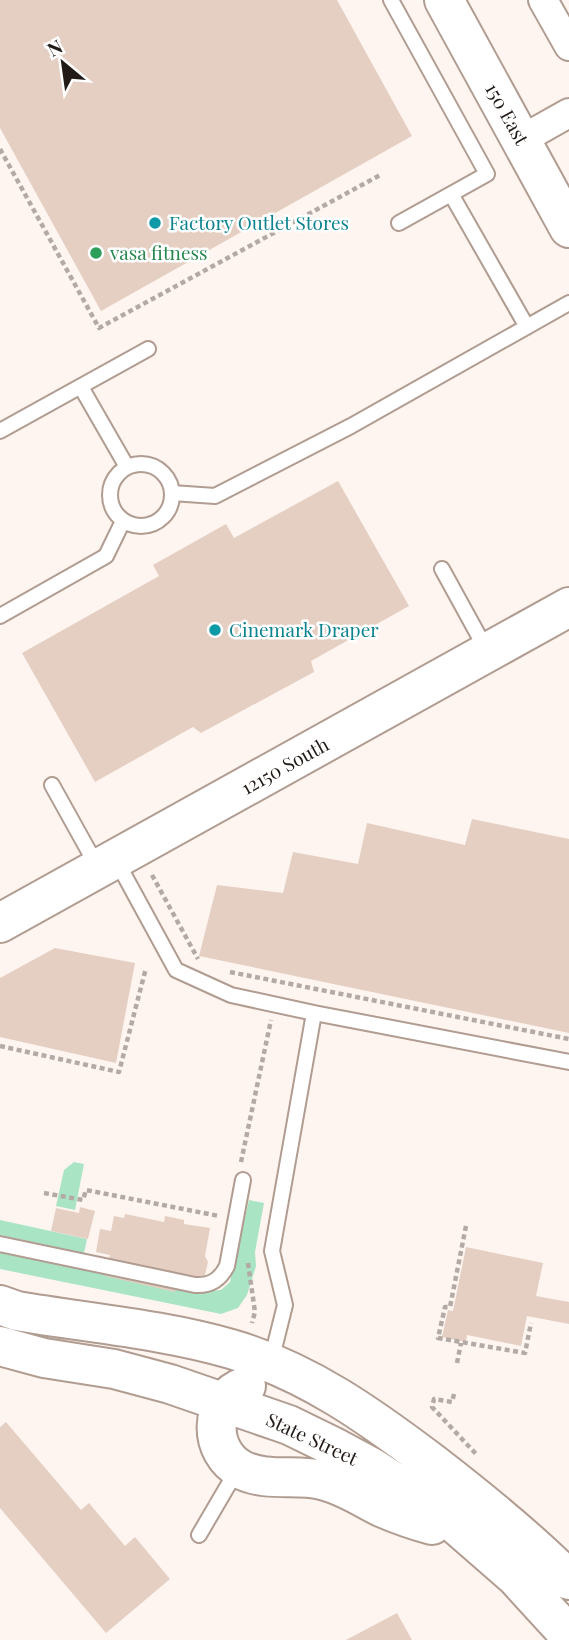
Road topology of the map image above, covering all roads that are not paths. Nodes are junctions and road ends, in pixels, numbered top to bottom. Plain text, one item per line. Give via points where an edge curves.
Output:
1 (391, 0) edge
2 (444, 0) edge
3 (544, 0) edge
4 (569, 46) edge
5 (569, 113) edge
6 (521, 140) junction
7 (450, 194) junction
8 (399, 223) dead end
9 (569, 228) edge
10 (569, 303) edge
11 (527, 327) junction
12 (148, 349) dead end
13 (81, 387) junction
14 (0, 431) edge
15 (127, 467) junction
16 (172, 493) junction
17 (122, 521) junction
18 (442, 569) dead end
19 (569, 607) edge
20 (0, 616) edge
21 (488, 653) junction
22 (52, 785) dead end
23 (121, 865) junction
24 (0, 923) edge
25 (314, 1013) junction
26 (569, 1062) edge
27 (243, 1181) dead end
28 (0, 1244) edge
29 (0, 1305) edge
30 (0, 1346) edge
31 (271, 1363) junction
32 (225, 1401) junction
33 (238, 1468) junction
34 (468, 1470) junction
35 (463, 1532) junction
36 (199, 1535) dead end
37 (569, 1580) edge
38 (569, 1635) edge

1 - 7 lane via 487,174
2 - 6 main road, 150 East
3 - 4 street
5 - 6 street
6 - 9 main road, 150 East
7 - 8 lane
7 - 11 lane
10 - 11 lane
11 - 16 lane via 215,496
12 - 13 lane
13 - 14 lane
13 - 15 lane
15 - 16 lane via 157,468 170,482
15 - 17 lane via 118,474 110,493
16 - 17 lane via 168,512 152,524
17 - 20 lane via 106,556
18 - 21 lane
19 - 21 main road, 12150 South
21 - 23 main road, 12150 South
22 - 23 lane
23 - 24 main road, 12150 South
23 - 25 lane via 177,970 231,995
25 - 26 lane
25 - 31 lane via 272,1251 285,1305
27 - 28 lane via 227,1266 209,1284 195,1285
29 - 31 main road via 193,1340
30 - 32 main road, State Street via 114,1369
31 - 34 main road via 333,1392 380,1424
32 - 33 main road via 215,1424 216,1436 225,1456
32 - 34 main road via 242,1387 261,1385 336,1416 420,1465
32 - 35 main road, State Street via 289,1425 371,1467
33 - 35 main road via 252,1474 323,1480 402,1516
33 - 36 lane
34 - 37 main road via 522,1534
35 - 38 main road, State Street via 516,1577

